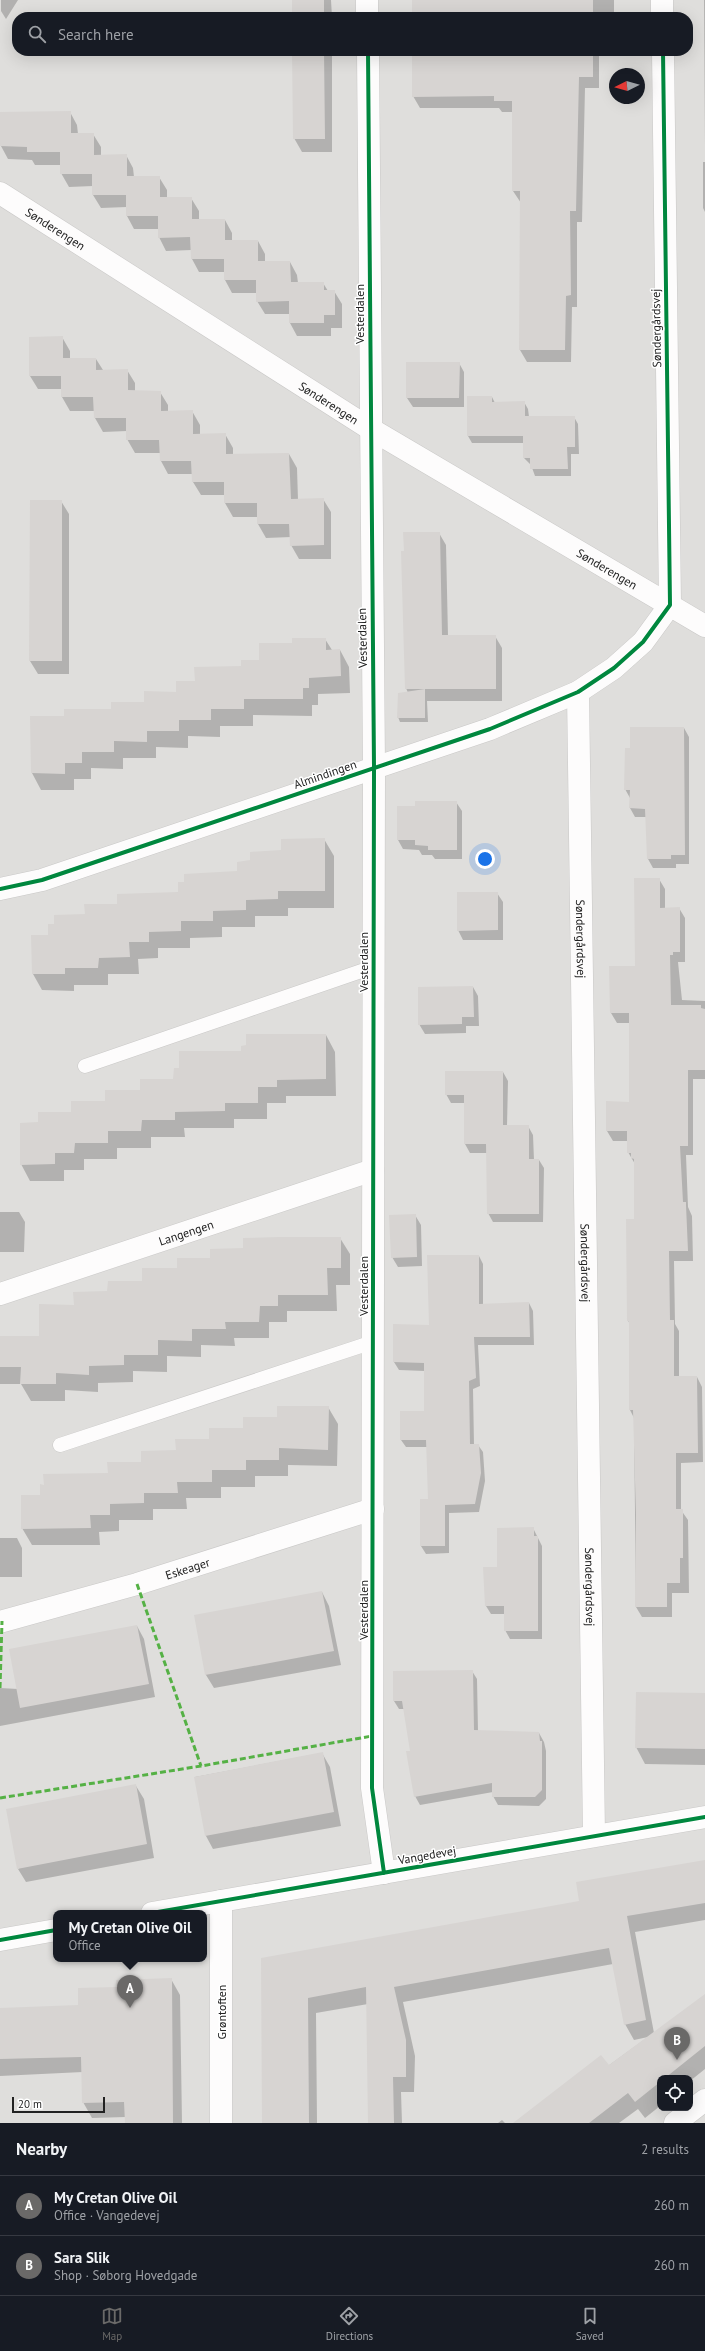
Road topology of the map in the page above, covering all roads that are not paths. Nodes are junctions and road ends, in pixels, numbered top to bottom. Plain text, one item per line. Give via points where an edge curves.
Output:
1 (367, 0) edge
2 (662, 0) edge
3 (367, 12) edge
4 (662, 12) edge
5 (368, 56) edge
6 (663, 56) edge
7 (0, 193) edge
8 (369, 428) junction
9 (670, 605) junction
10 (705, 626) edge
11 (578, 692) junction
12 (374, 768) junction
13 (0, 889) edge
14 (373, 967) junction
15 (85, 1066) dead end
16 (373, 1170) junction
17 (0, 1294) edge
18 (372, 1342) junction
19 (60, 1445) dead end
20 (373, 1509) junction
21 (0, 1622) edge
22 (705, 1816) edge
23 (594, 1835) junction
24 (384, 1872) junction
25 (221, 1901) junction
26 (169, 1910) edge
27 (53, 1931) edge
28 (0, 1940) edge
29 (705, 2100) edge
30 (221, 2123) edge
31 (675, 2123) edge

1 - 3 street
2 - 4 street
5 - 8 street, Vesterdalen
6 - 9 street, Søndergårdsvej
7 - 8 street, Sønderengen
8 - 9 street, Sønderengen
8 - 12 street, Vesterdalen
9 - 10 street, Sønderengen
9 - 11 street, Almindingen via 643,642 614,668
11 - 12 street, Almindingen via 490,729
11 - 23 street, Søndergårdsvej
12 - 13 street, Almindingen via 42,880
12 - 14 street, Vesterdalen
14 - 15 lane
14 - 16 street, Vesterdalen
16 - 17 street, Langengen
16 - 18 street, Vesterdalen
18 - 19 lane
18 - 20 street, Vesterdalen
20 - 21 street, Eskeager via 137,1584
20 - 24 street, Vesterdalen via 372,1788
22 - 23 street, Vangedevej
23 - 24 street, Vangedevej
24 - 25 street, Vangedevej
25 - 26 street, Vangedevej
25 - 30 street, Grøntoften
27 - 28 street
29 - 31 street

